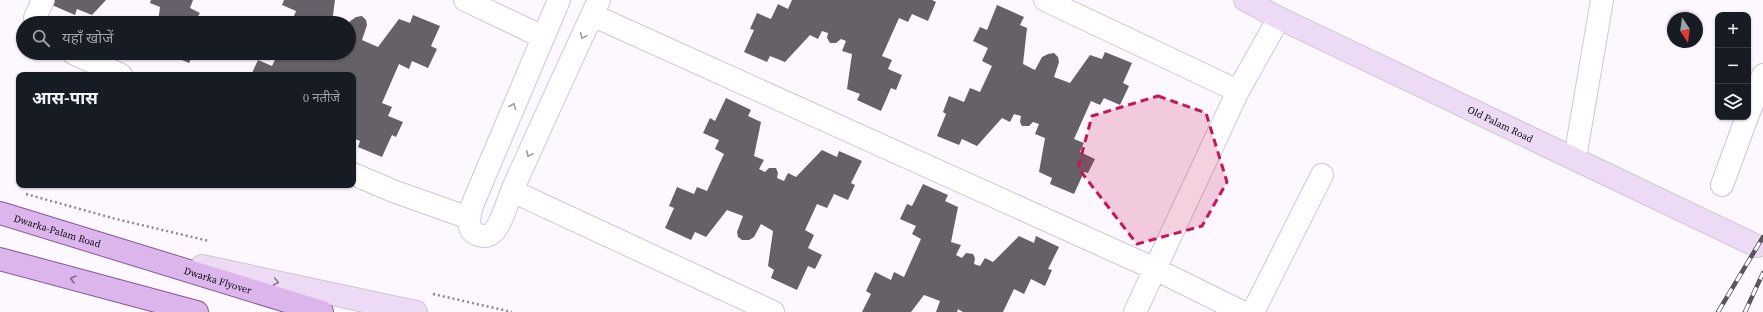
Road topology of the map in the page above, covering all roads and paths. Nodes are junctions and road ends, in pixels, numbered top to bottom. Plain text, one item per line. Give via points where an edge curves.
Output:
1 (43, 0) edge
2 (465, 0) edge
3 (559, 0) edge
4 (1044, 0) edge
5 (1245, 0) edge
6 (1602, 0) edge
7 (595, 7) edge
8 (36, 16) edge
9 (1279, 18) junction
10 (543, 37) junction
11 (88, 60) edge
12 (114, 72) edge
13 (1763, 75) edge
14 (1238, 91) junction
15 (1751, 108) edge
16 (1746, 120) edge
17 (1575, 158) junction
18 (356, 175) edge
19 (1322, 175) dead end
20 (1722, 184) dead end
21 (512, 191) junction
22 (0, 213) edge
23 (469, 218) junction
24 (1757, 246) dead end
25 (114, 248) junction
26 (0, 259) edge
27 (1155, 269) junction
28 (111, 289) junction
29 (166, 312) edge
30 (197, 312) edge
31 (322, 312) edge
32 (416, 312) edge
33 (773, 312) edge
34 (1135, 312) edge
35 (1242, 312) edge
36 (1254, 312) edge

1 - 8 street
2 - 10 street
3 - 10 street
4 - 14 street
5 - 9 street, Old Palam Road
6 - 17 street
7 -> 21 street
7 - 27 street
9 - 14 street
9 - 17 street, Old Palam Road
23 -> 10 street
11 - 12 street
13 - 15 street
14 - 27 street
16 - 20 street
17 - 24 street, Old Palam Road
18 - 23 street
19 - 36 street
21 - 23 street via 499,224 492,234 476,234 470,228
21 - 33 street
22 - 25 main road, Dwarka-Palam Road
25 - 31 main road, Dwarka Flyover
25 -> 32 street
28 -> 26 main road
27 - 34 street
27 - 35 street
28 - 29 street
28 - 30 main road

